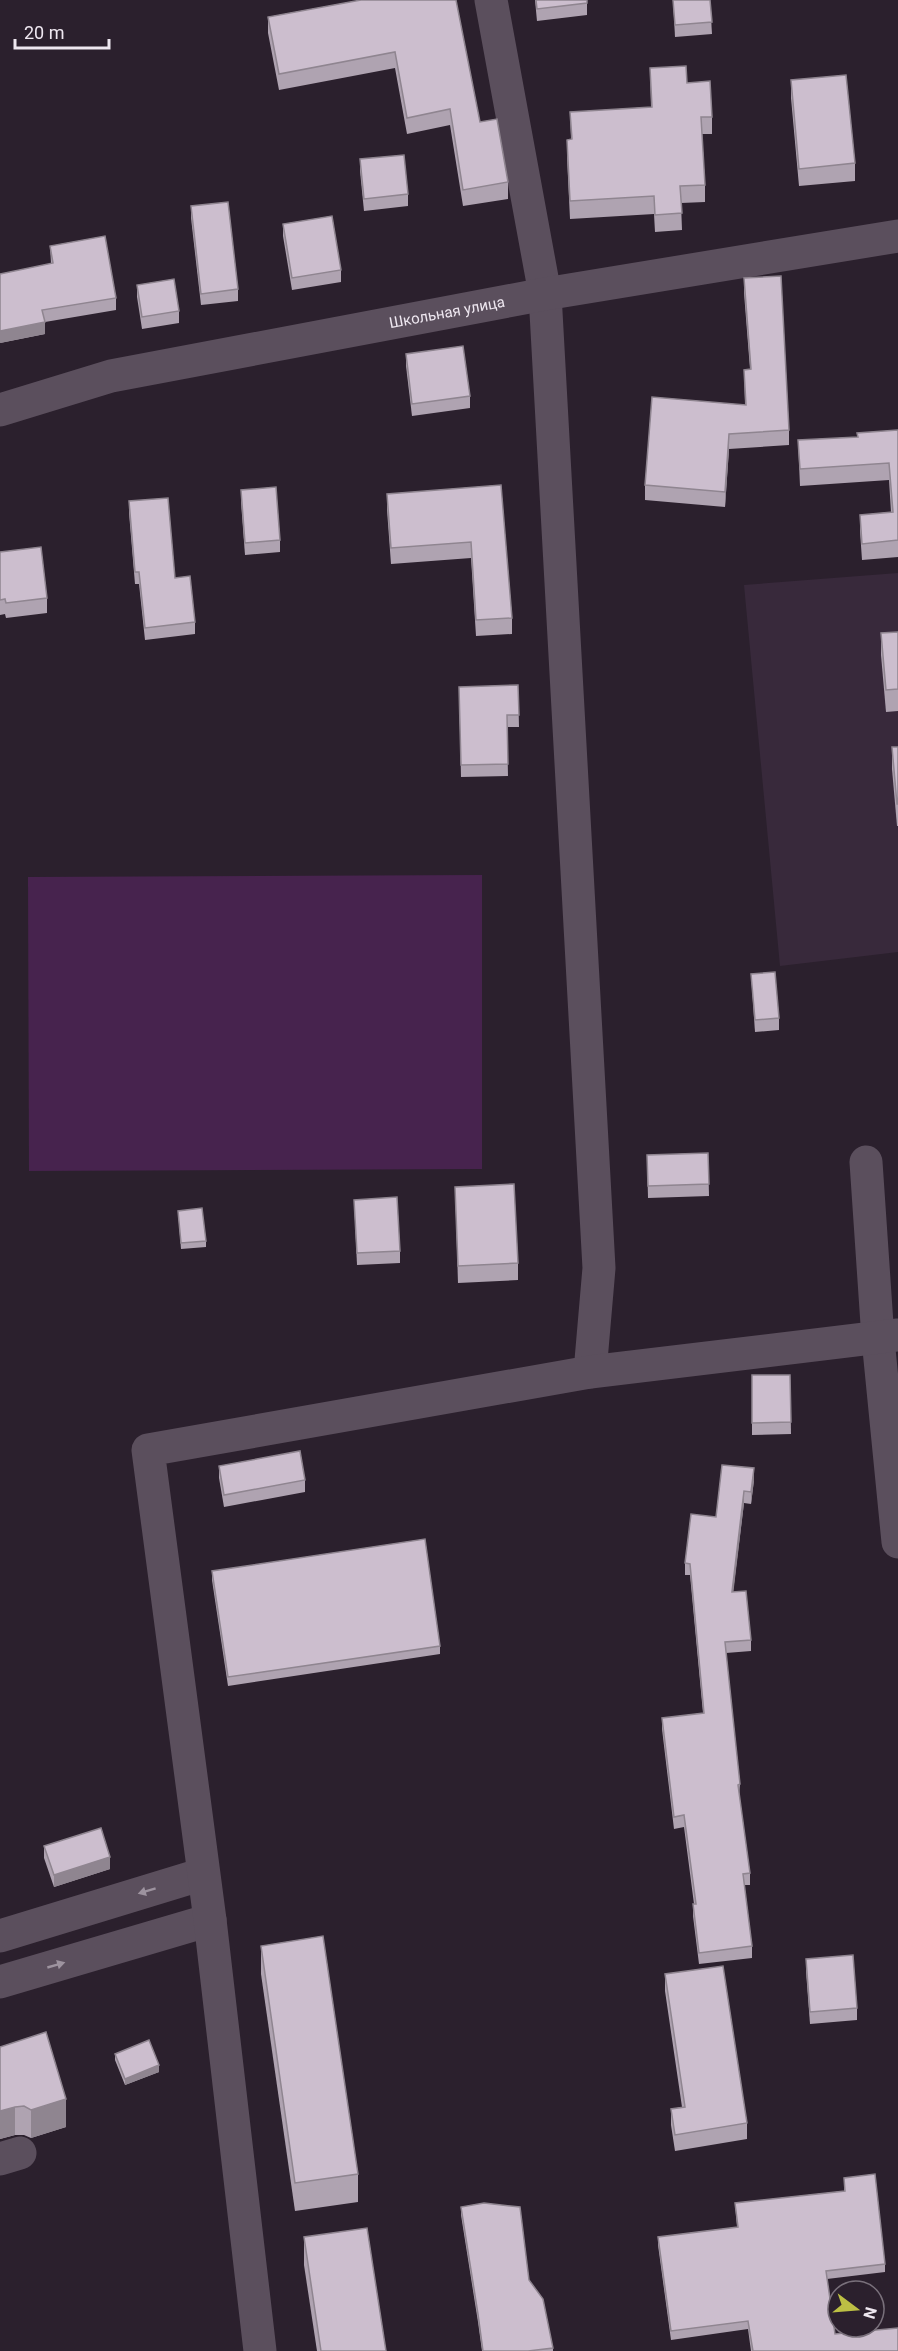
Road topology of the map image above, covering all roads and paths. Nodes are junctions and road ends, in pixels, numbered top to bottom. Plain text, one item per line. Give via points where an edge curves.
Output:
1 (491, 0) edge
2 (898, 236) edge
3 (545, 294) junction
4 (0, 410) edge
5 (866, 1162) dead end
6 (888, 1337) edge
7 (590, 1372) junction
8 (898, 1542) edge
9 (203, 1874) junction
10 (210, 1920) junction
11 (0, 1936) edge
12 (0, 1982) edge
13 (261, 2351) edge

1 - 3 street
2 - 3 street, Школьная улица
3 - 4 street, Школьная улица via 111,376
3 - 7 street via 599,1268
5 - 6 street
6 - 7 street
6 - 8 street
7 - 9 street via 148,1450
9 - 10 street
9 -> 11 street
12 -> 10 street
10 - 13 street

